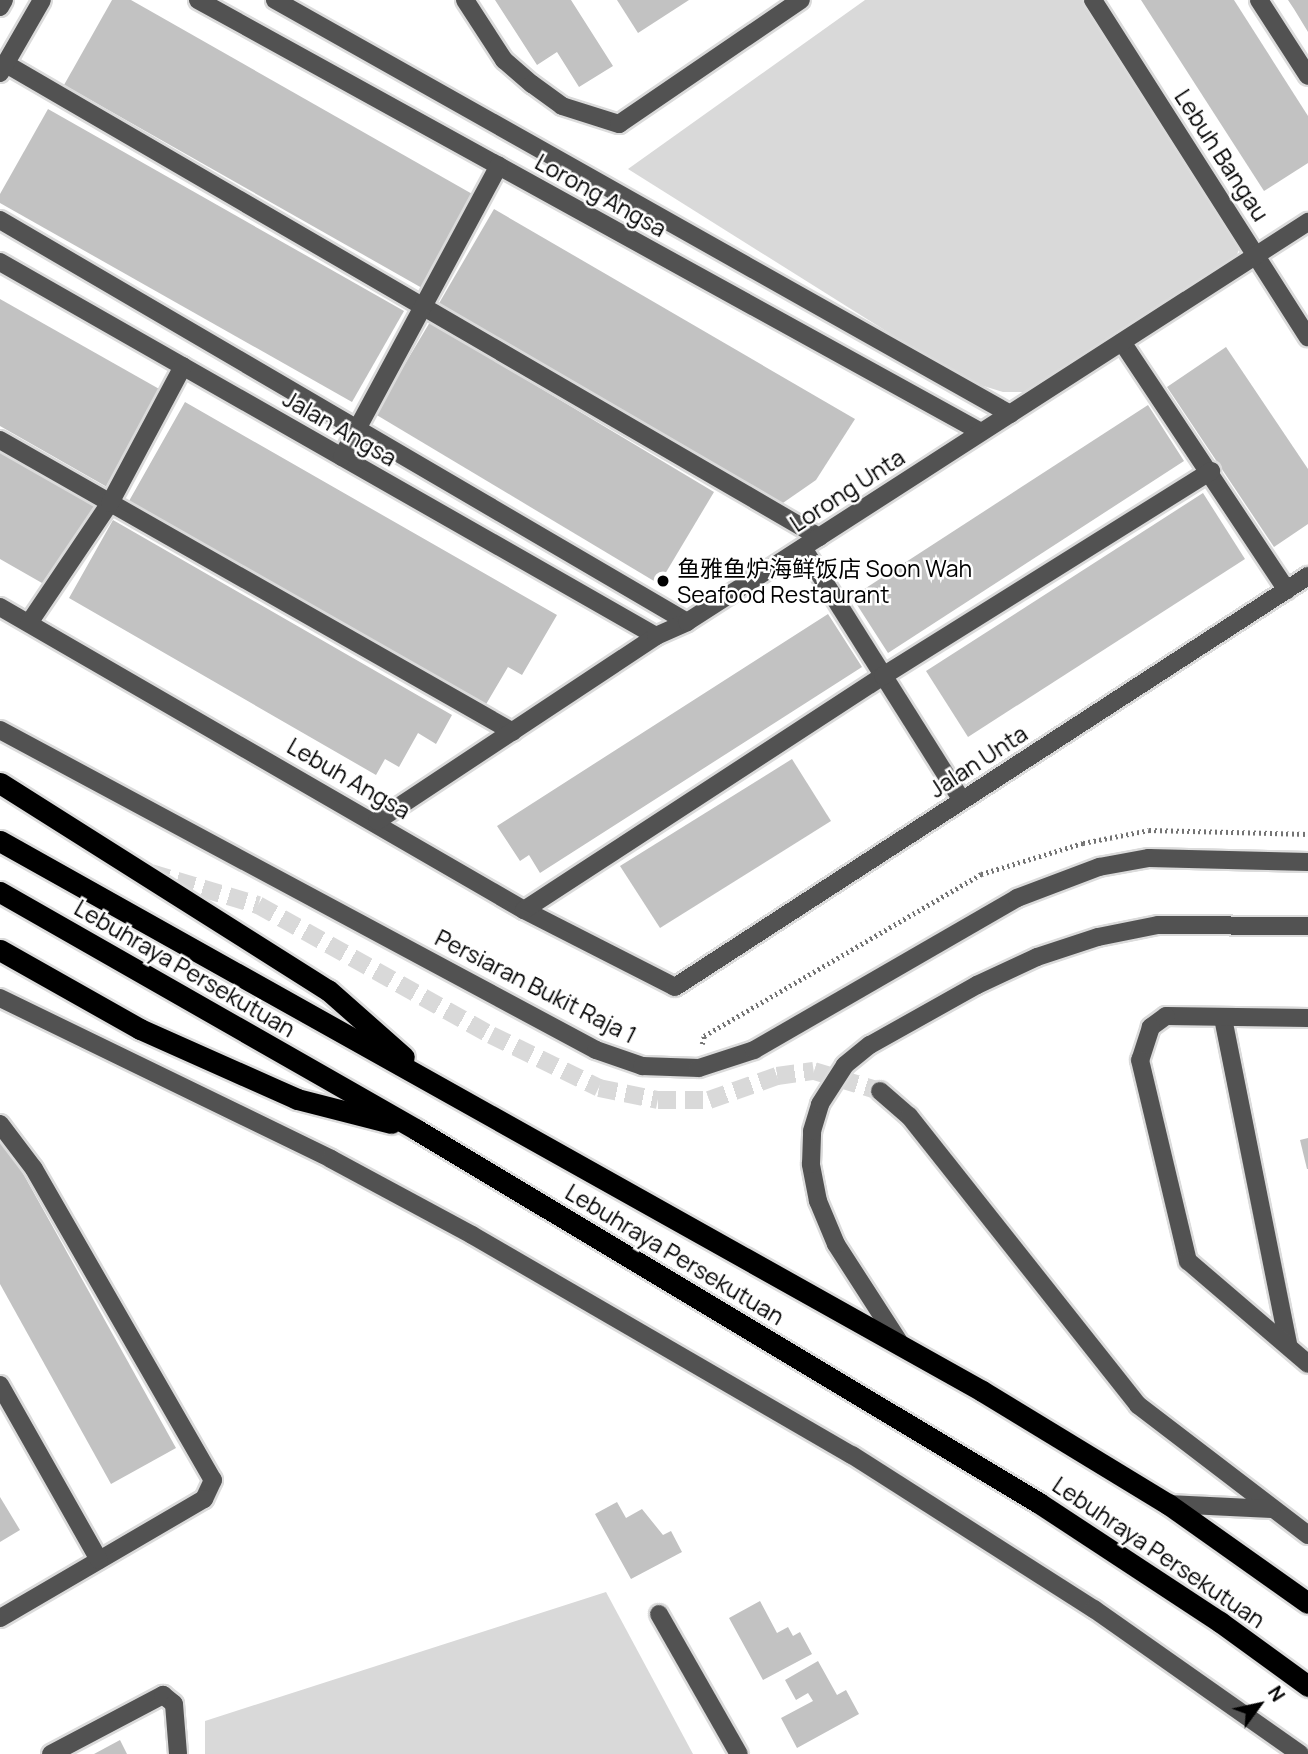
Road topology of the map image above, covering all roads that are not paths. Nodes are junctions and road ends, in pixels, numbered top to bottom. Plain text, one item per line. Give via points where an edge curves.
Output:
1 (4, 0) edge
2 (42, 0) edge
3 (198, 0) edge
4 (275, 0) edge
5 (465, 0) edge
6 (1093, 0) edge
7 (1259, 0) edge
8 (791, 3) edge
9 (0, 7) edge
10 (3, 69) edge
11 (1308, 76) edge
12 (499, 166) junction
13 (0, 220) edge
14 (1308, 222) edge
15 (1257, 255) junction
16 (0, 262) edge
17 (425, 305) junction
18 (1308, 337) edge
19 (1122, 342) junction
20 (183, 366) junction
21 (1010, 414) junction
22 (356, 425) junction
23 (981, 432) junction
24 (0, 440) edge
25 (342, 457) junction
26 (1211, 471) junction
27 (110, 503) junction
28 (819, 537) junction
29 (803, 548) junction
30 (1308, 576) edge
31 (1287, 590) junction
32 (0, 607) edge
33 (687, 622) junction
34 (29, 623) junction
35 (656, 636) junction
36 (883, 676) junction
37 (0, 730) edge
38 (513, 732) junction
39 (0, 783) edge
40 (962, 800) junction
41 (377, 821) junction
42 (0, 841) edge
43 (1308, 862) edge
44 (0, 892) edge
45 (524, 911) junction
46 (1308, 926) edge
47 (0, 950) edge
48 (675, 987) joint
49 (0, 998) edge
50 (1223, 1018) junction
51 (1308, 1018) edge
52 (438, 1086) junction
53 (880, 1091) tunnel mouth
54 (0, 1124) edge
55 (417, 1130) junction
56 (1288, 1344) junction
57 (901, 1345) junction
58 (1308, 1364) edge
59 (0, 1385) edge
60 (1168, 1504) junction
61 (1272, 1509) junction
62 (1308, 1535) edge
63 (99, 1560) junction
64 (1308, 1603) edge
65 (659, 1614) dead end
66 (0, 1618) edge
67 (1308, 1686) edge
68 (51, 1754) edge
69 (178, 1754) edge
70 (739, 1754) edge
71 (1300, 1754) edge

1 - 9 street
2 - 10 street
3 - 12 street, Lorong Angsa
4 - 21 street, Lorong Angsa
5 - 8 street via 503,60 532,84 562,106 618,124
6 - 15 street, Lebuh Bangau
7 - 11 street
10 - 17 street
12 - 17 street
12 - 23 street, Lorong Angsa
13 - 22 street
14 - 15 street, Lorong Unta
15 - 18 street, Lebuh Bangau
15 - 19 street, Lorong Unta
16 - 20 street, Jalan Angsa
17 - 22 street
17 - 28 street
19 - 21 street, Lorong Unta
19 - 26 street
20 - 25 street, Jalan Angsa
20 - 27 street
21 - 23 street, Lorong Unta
22 - 25 street
22 - 33 street
23 - 28 street, Lorong Unta
24 - 27 street
25 - 35 street, Jalan Angsa
26 - 31 street
26 - 36 street
27 - 34 street
27 - 38 street
28 - 29 street, Lorong Unta
29 - 33 street, Lorong Unta
29 - 36 street
30 - 31 street, Jalan Unta
31 - 40 street, Jalan Unta
32 - 34 street, Lebuh Angsa
33 - 35 street, Lorong Unta
34 - 41 street, Lebuh Angsa
35 - 38 street, Lorong Unta
36 - 40 street
36 - 45 street
37 - 43 street, Persiaran Bukit Raja 1 via 596,1049 642,1066 699,1068 754,1050 1017,898 1099,867 1149,858
38 - 41 street, Lorong Unta
39 - 52 highway via 328,990
40 - 48 street, Jalan Unta
41 - 45 street, Lebuh Angsa
42 - 52 highway, Lebuhraya Persekutuan
44 - 55 highway, Lebuhraya Persekutuan
45 - 48 street, Lebuh Angsa
46 - 57 street via 1158,925 1098,937 1037,957 977,985 870,1045 845,1065 820,1104 812,1131 811,1164 818,1201 836,1244
47 - 55 highway via 140,1029 297,1100
49 - 71 street via 331,1159 828,1441 1094,1609
50 - 51 street
50 - 56 street
50 - 56 street via 1166,1016 1151,1027 1140,1060 1188,1261
52 - 57 highway, Lebuhraya Persekutuan
53 - 61 street via 909,1116 1138,1405
54 - 63 street via 34,1169 213,1474 204,1499
55 - 67 highway, Lebuhraya Persekutuan via 1040,1503
56 - 58 street
57 - 60 highway, Lebuhraya Persekutuan
59 - 63 street
60 - 61 street
60 - 64 highway, Lebuhraya Persekutuan
61 - 62 street
63 - 66 street
65 - 70 street
68 - 69 street via 163,1695 174,1704

